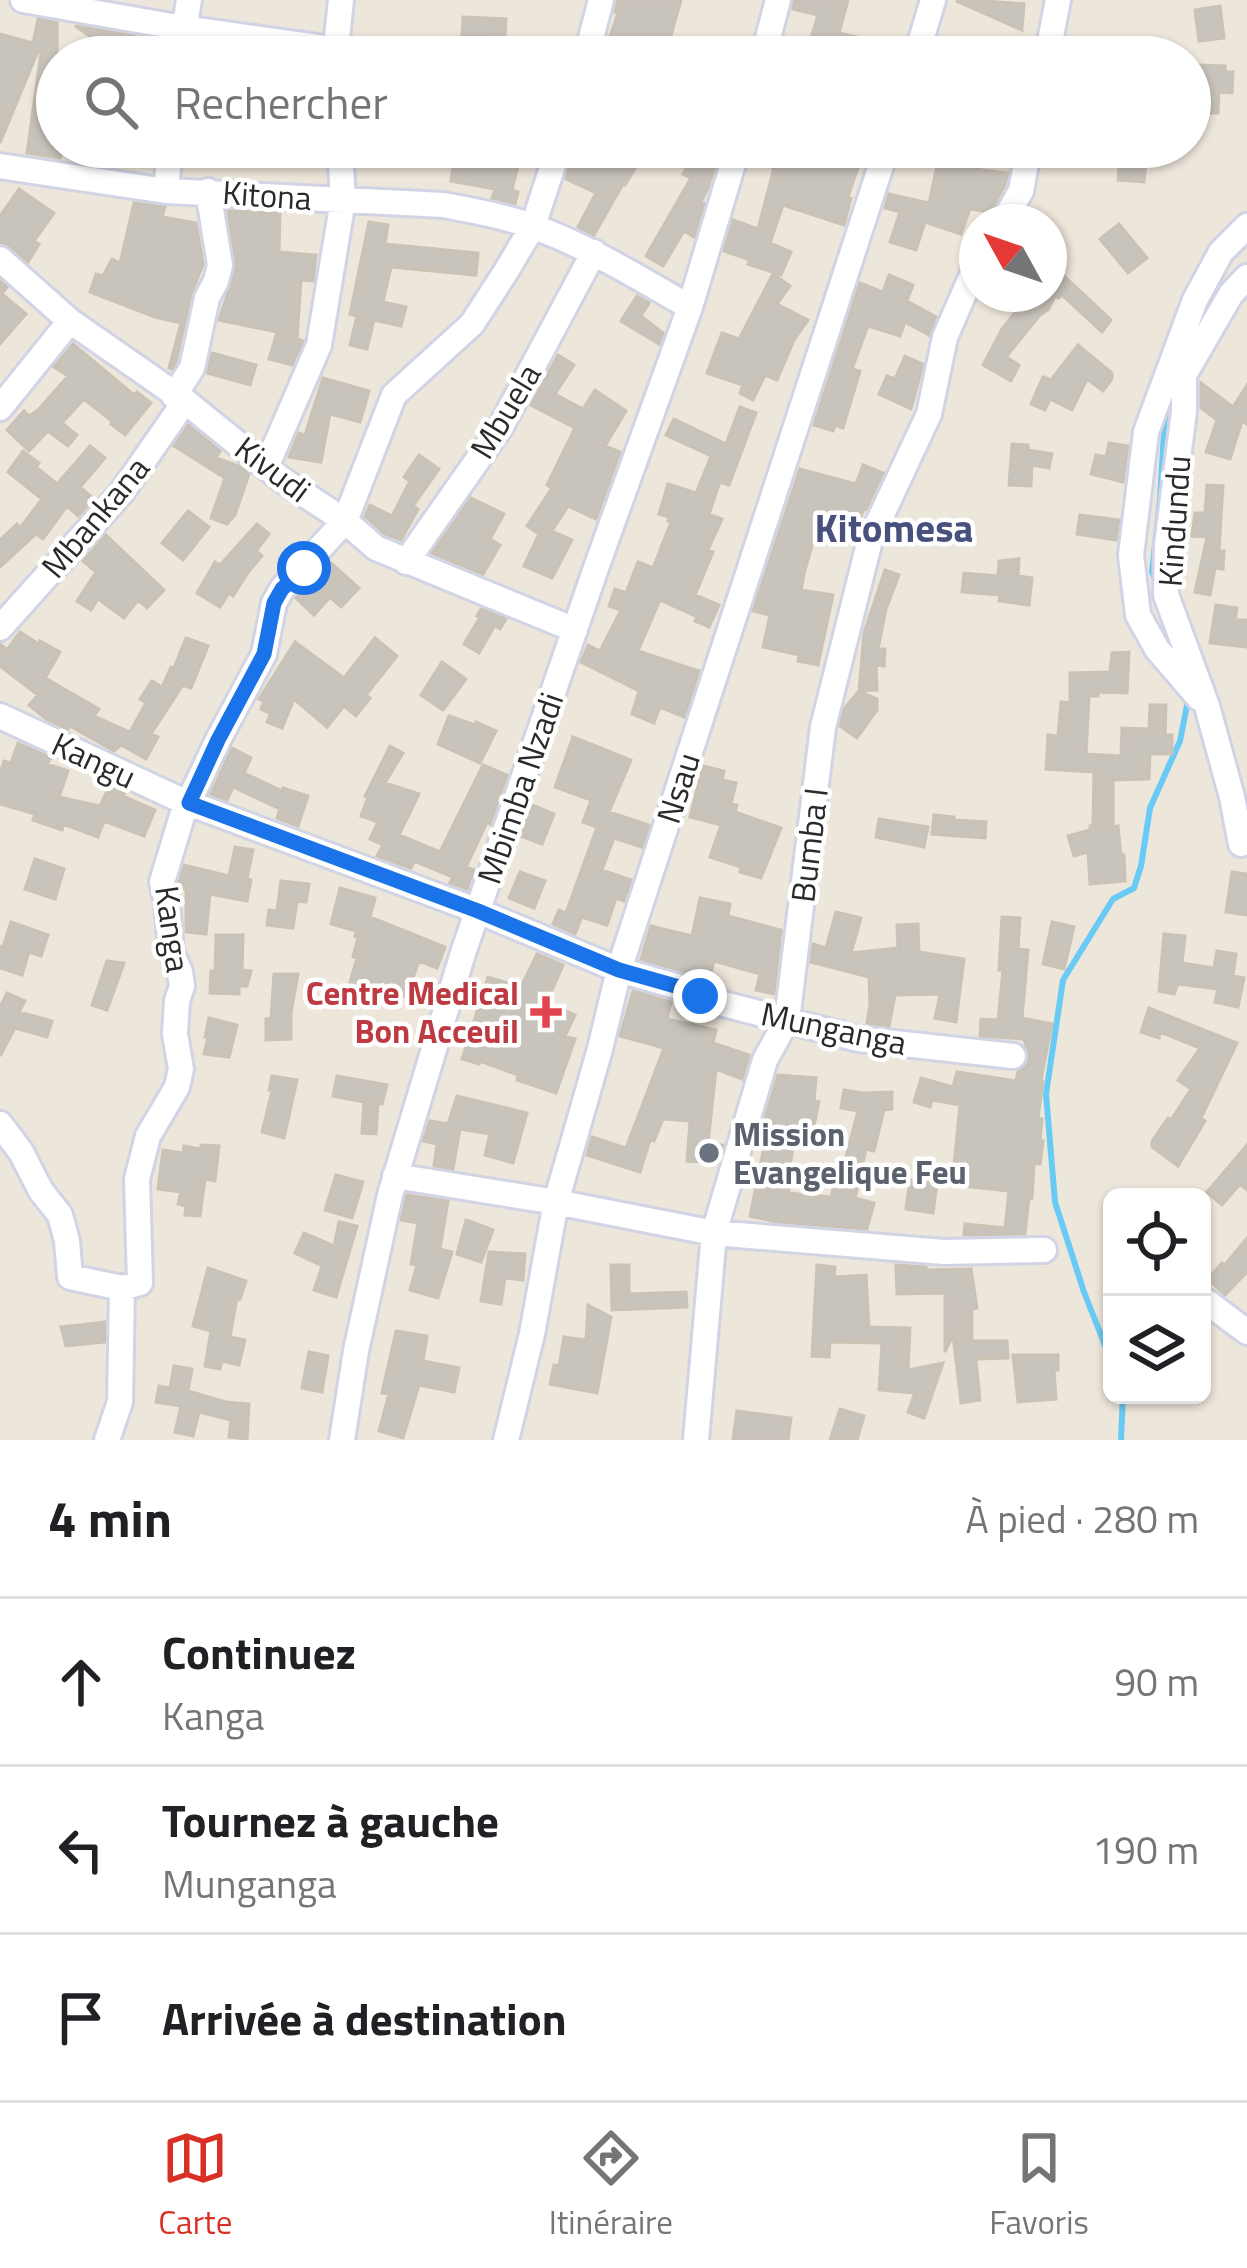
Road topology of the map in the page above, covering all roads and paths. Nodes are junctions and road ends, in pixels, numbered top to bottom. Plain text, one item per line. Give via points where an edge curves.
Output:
1 (23, 0) edge
2 (189, 0) edge
3 (341, 0) edge
4 (601, 0) edge
5 (778, 0) edge
6 (933, 0) edge
7 (1058, 0) edge
8 (183, 28) junction
9 (182, 36) edge
10 (229, 36) edge
11 (336, 36) edge
12 (592, 36) edge
13 (769, 36) edge
14 (922, 36) edge
15 (1051, 36) edge
16 (0, 166) edge
17 (168, 168) edge
18 (342, 168) edge
19 (552, 168) edge
20 (732, 168) edge
21 (880, 168) edge
22 (1025, 168) edge
23 (166, 191) junction
24 (208, 191) junction
25 (344, 200) junction
26 (1013, 204) edge
27 (533, 226) junction
28 (1247, 226) edge
29 (594, 252) junction
30 (0, 260) edge
31 (1247, 277) edge
32 (959, 305) edge
33 (690, 307) junction
34 (70, 321) junction
35 (179, 399) junction
36 (0, 408) edge
37 (267, 466) junction
38 (345, 521) junction
39 (406, 562) junction
40 (0, 628) edge
41 (575, 630) junction
42 (1196, 694) junction
43 (1, 719) edge
44 (189, 803) junction
45 (1241, 844) dead end
46 (478, 911) junction
47 (619, 970) junction
48 (787, 1020) junction
49 (1013, 1056) dead end
50 (0, 1124) edge
51 (395, 1176) junction
52 (556, 1202) junction
53 (714, 1233) junction
54 (1044, 1250) dead end
55 (122, 1288) junction
56 (1211, 1305) edge
57 (1247, 1332) edge
58 (107, 1440) edge
59 (342, 1440) edge
60 (506, 1440) edge
61 (696, 1440) edge

1 - 8 street
2 - 8 street
3 - 11 street
4 - 12 street
5 - 13 street
6 - 14 street
7 - 15 street
8 - 9 street
8 - 10 street
16 - 23 street, Kitona
17 - 23 street
18 - 25 street
19 - 27 street, Kanga
20 - 33 street, Mbimba Nzadi
21 - 47 street, Nsau
22 - 26 street
23 - 24 street, Kitona
24 - 25 street, Kitona
24 - 35 street, Mbankana via 220,266
25 - 27 street, Kitona via 444,205
25 - 37 street via 319,345
27 - 29 street, Kitona
27 - 38 street, Kanga via 472,324 394,395
28 - 42 street via 1221,252 1196,300 1146,432 1131,555 1138,616
29 - 33 street, Kitona
29 - 39 street, Mbuela via 500,428
30 - 34 street, Kivudi
31 - 42 street, Kindundu via 1184,375 1166,595
32 - 48 street, Bumba I via 929,414 870,540 833,685
33 - 41 street, Mbimba Nzadi
34 - 35 street, Kivudi
34 - 36 street
35 - 37 street, Kivudi
35 - 40 street, Mbankana via 122,492
37 - 38 street, Kivudi
38 - 39 street, Kivudi
38 - 44 street, Kanga via 274,603 264,654
39 - 41 street, Kivudi
41 - 46 street, Mbimba Nzadi
42 - 45 street, Kindundu
43 - 44 street, Kangu
44 - 46 street, Munganga
44 - 55 street, Kanga via 162,882 182,986 181,1069 137,1179 140,1282
46 - 47 street, Munganga
46 - 51 street, Mbimba Nzadi
47 - 48 street, Munganga
47 - 52 street, Nsau
48 - 49 street, Munganga via 858,1039
48 - 53 street, Bumba I via 765,1060
50 - 55 street via 60,1215 70,1277
51 - 52 street
51 - 59 street, Mbimba Nzadi
52 - 53 street
52 - 60 street, Nsau
53 - 54 street via 944,1252
53 - 61 street, Bumba I
55 - 58 street, Kanga via 120,1402
56 - 57 street

